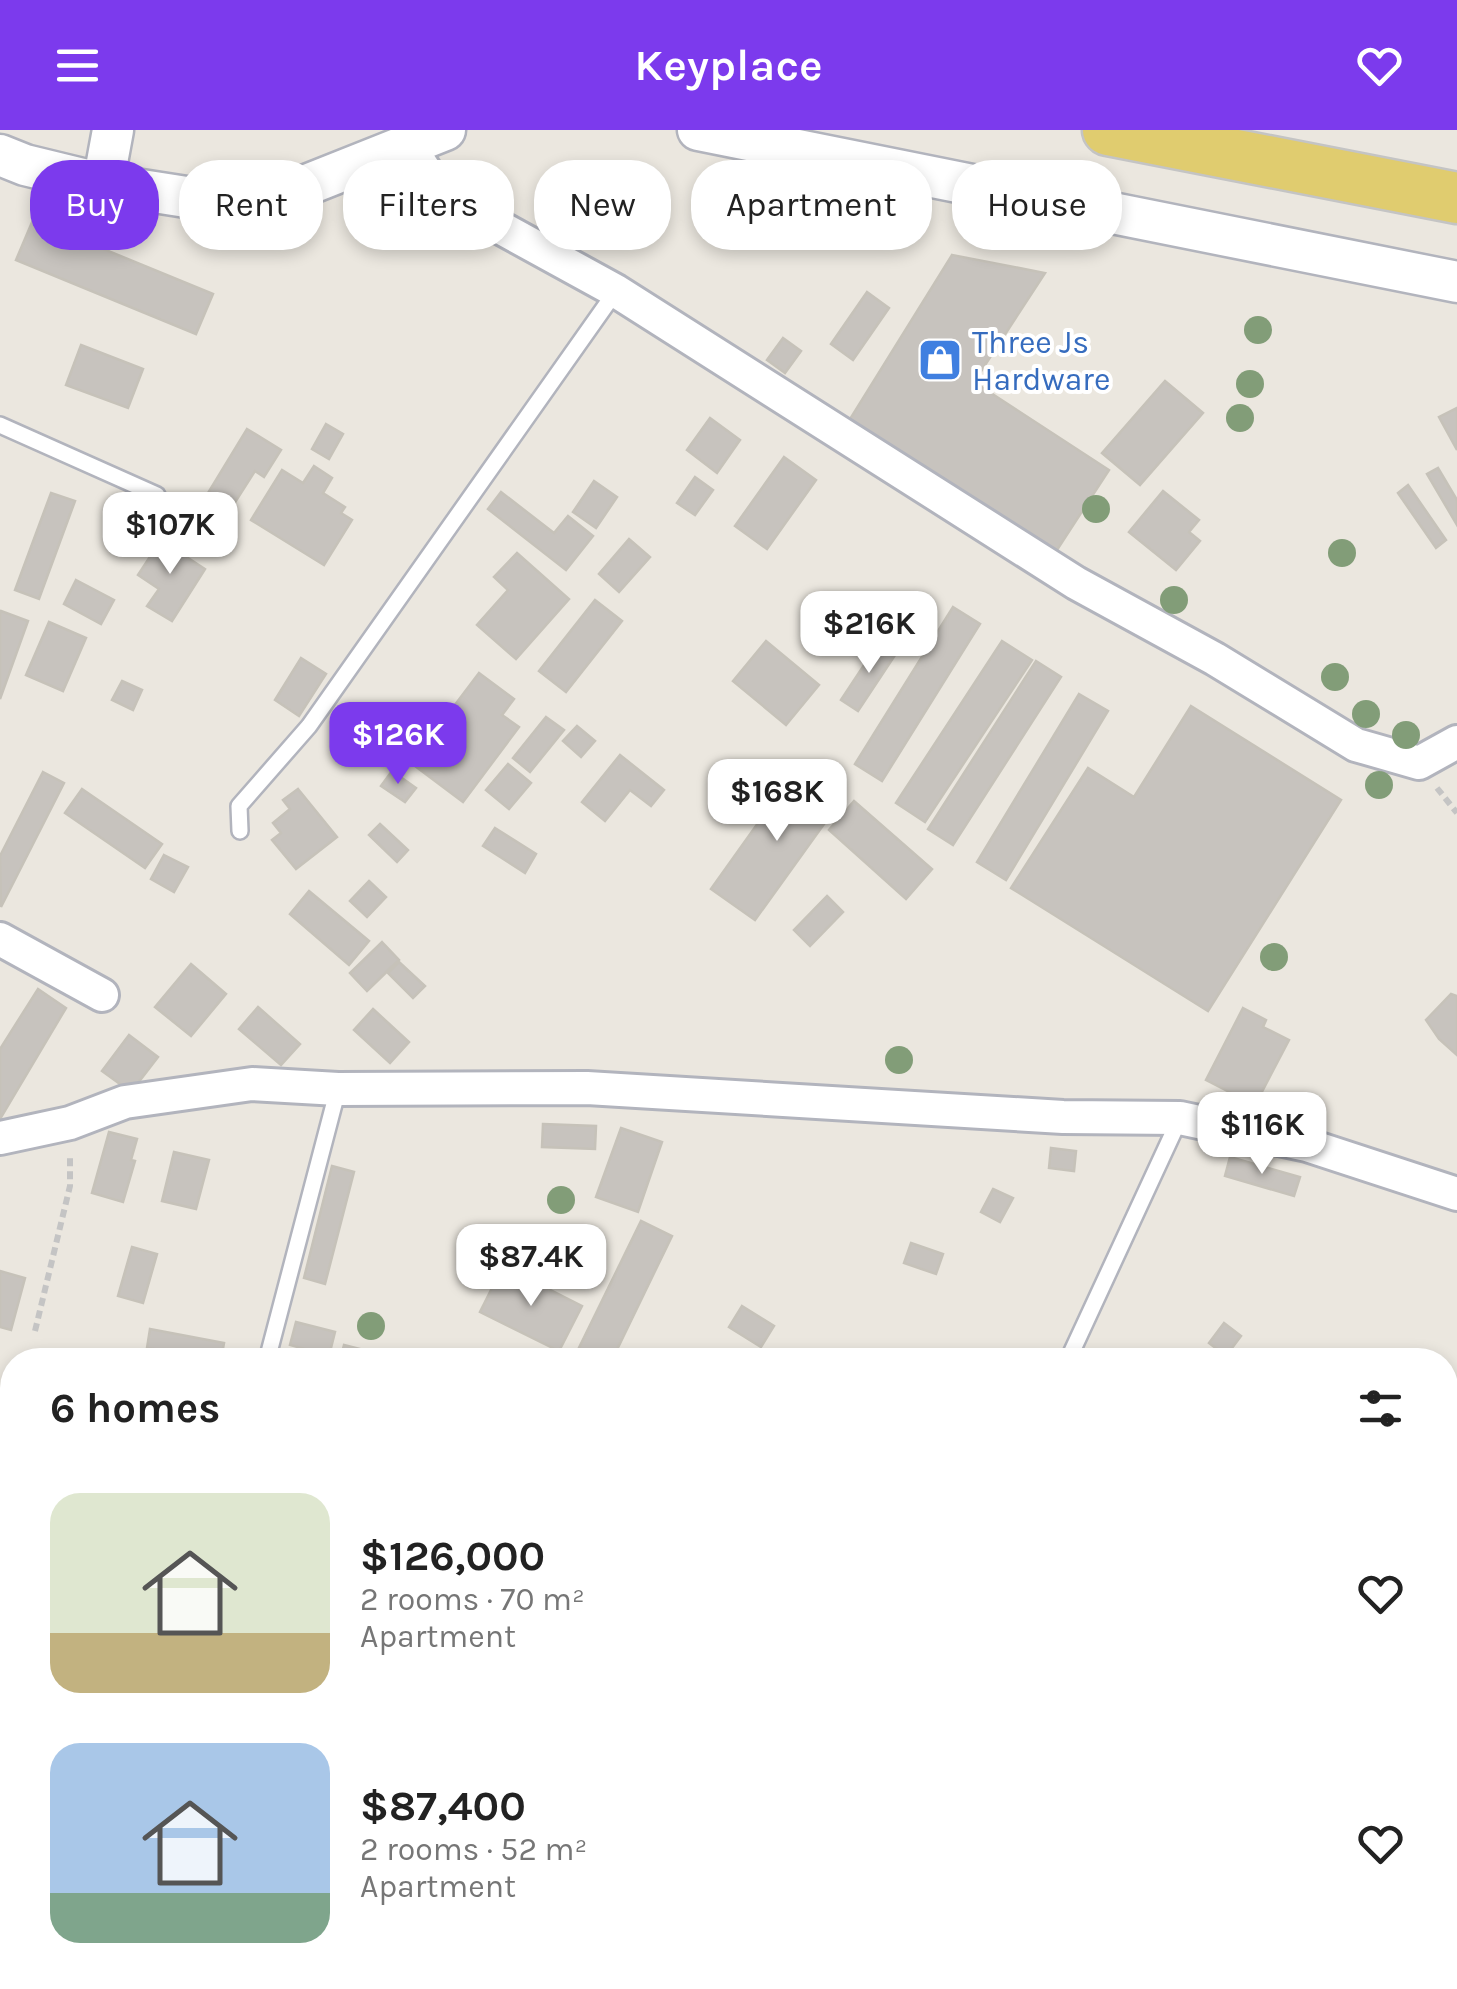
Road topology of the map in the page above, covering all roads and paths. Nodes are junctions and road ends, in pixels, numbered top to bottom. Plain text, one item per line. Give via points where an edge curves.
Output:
1 (113, 130) edge
2 (446, 130) edge
3 (698, 130) edge
4 (1108, 130) edge
5 (407, 143) junction
6 (0, 155) edge
7 (107, 160) edge
8 (30, 166) edge
9 (159, 193) edge
10 (1457, 198) edge
11 (1457, 282) edge
12 (616, 291) junction
13 (0, 424) edge
14 (157, 494) dead end
15 (1457, 742) edge
16 (240, 831) dead end
17 (0, 939) edge
18 (102, 995) dead end
19 (338, 1089) junction
20 (1180, 1118) junction
21 (70, 1123) junction
22 (0, 1138) edge
23 (1457, 1194) edge
24 (35, 1331) dead end
25 (270, 1348) edge
26 (1074, 1348) edge

1 - 7 street
2 - 5 street
3 - 11 street
4 - 10 main road
5 - 9 street via 284,194 199,199
5 - 12 street via 440,195
6 - 8 street
12 - 15 street via 1076,583 1356,746 1419,762
12 - 16 lane via 310,726 240,806
13 - 14 lane
17 - 18 street
19 - 20 street via 587,1088
19 - 21 street via 252,1084 124,1102
19 - 25 lane
20 - 23 street via 1308,1145
20 - 26 lane
21 - 22 street
21 - 24 path via 70,1186

